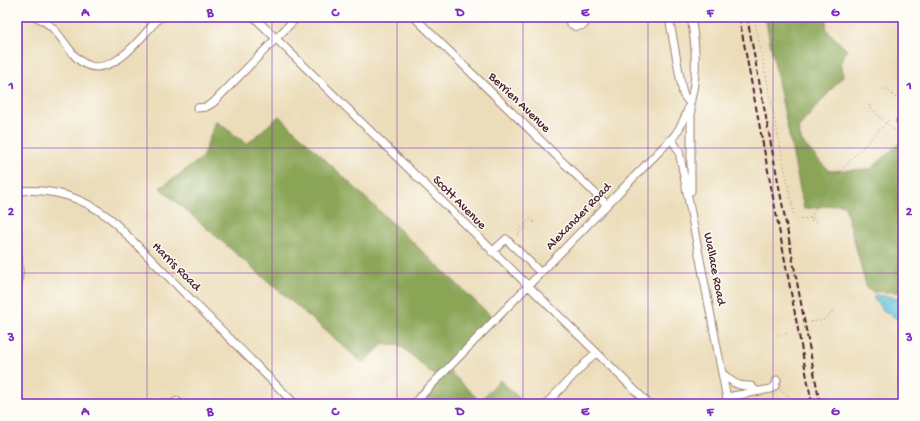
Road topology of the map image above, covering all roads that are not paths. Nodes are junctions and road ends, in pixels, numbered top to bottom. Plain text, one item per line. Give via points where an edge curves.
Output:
1 (36, 17) edge
2 (160, 17) edge
3 (254, 17) edge
4 (297, 17) edge
5 (414, 17) edge
6 (567, 17) edge
7 (588, 17) edge
8 (669, 17) edge
9 (691, 17) edge
10 (276, 39) junction
11 (691, 101) junction
12 (197, 108) dead end
13 (903, 117) edge
14 (903, 124) edge
15 (672, 140) junction
16 (17, 191) edge
17 (607, 205) junction
18 (692, 215) junction
19 (17, 237) edge
20 (492, 252) junction
21 (541, 273) junction
22 (528, 287) junction
23 (17, 291) edge
24 (596, 352) junction
25 (722, 372) junction
26 (776, 383) road end
27 (758, 391) junction
28 (727, 400) edge
29 (169, 402) edge
30 (180, 404) edge
31 (295, 404) edge
32 (413, 404) edge
33 (546, 404) edge
34 (649, 404) edge

1 - 2 street via 55,30 75,58 88,66 103,67 116,62
3 - 10 street, Scott Avenue
4 - 10 street
5 - 17 street, Berrien Avenue
6 - 7 street via 576,27 584,25
8 - 11 street via 683,94
9 - 11 street, Alexander Road via 696,57
10 - 12 street via 213,103
10 - 20 street, Scott Avenue
11 - 15 street, Alexander Road via 683,123
11 - 18 street
13 - 14 street via 900,121
15 - 17 street, Alexander Road
15 - 18 street, Wallace Road via 679,151
16 - 31 street, Harris Road via 61,193 87,203 111,219
17 - 21 street, Alexander Road
18 - 25 street, Wallace Road
19 - 23 street
20 - 21 street via 506,239
20 - 22 street, Scott Avenue
21 - 22 street, Alexander Road
22 - 24 street, Scott Avenue
22 - 32 street, Alexander Road
24 - 33 street
24 - 34 street, Scott Avenue
25 - 27 street via 733,384 741,387 751,386
25 - 28 street, Wallace Road
26 - 27 street via 771,389
27 - 28 street
29 - 30 street via 177,401

